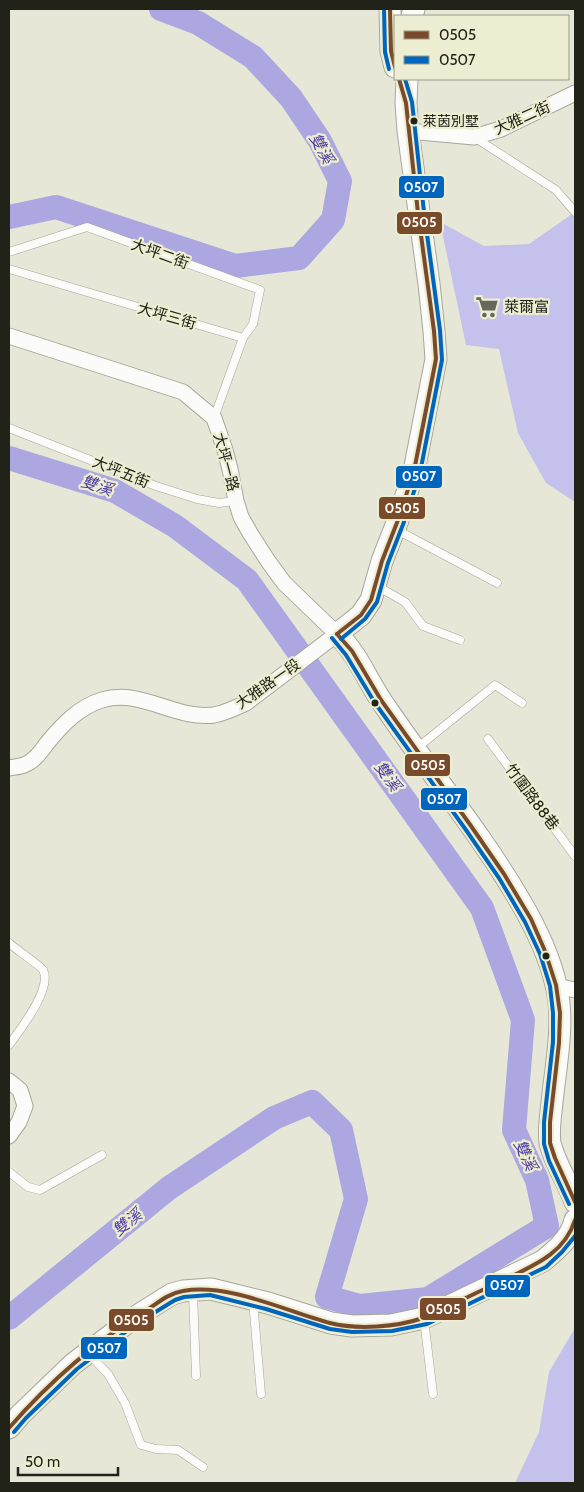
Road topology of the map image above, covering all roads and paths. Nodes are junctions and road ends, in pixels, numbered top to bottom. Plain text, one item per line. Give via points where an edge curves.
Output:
1 (390, 9) edge
2 (394, 64) edge
3 (398, 80) edge
4 (407, 80) edge
5 (575, 93) edge
6 (406, 103) junction
7 (408, 131) junction
8 (474, 137) junction
9 (575, 212) edge
10 (9, 252) edge
11 (9, 269) edge
12 (9, 336) edge
13 (243, 338) junction
14 (214, 418) junction
15 (9, 428) edge
16 (236, 501) junction
17 (395, 529) junction
18 (497, 583) dead end
19 (375, 585) junction
20 (331, 638) junction
21 (460, 640) dead end
22 (522, 703) dead end
23 (488, 738) dead end
24 (415, 749) junction
25 (9, 768) edge
26 (575, 856) edge
27 (9, 943) edge
28 (566, 988) edge
29 (9, 1045) edge
30 (9, 1081) edge
31 (9, 1136) edge
32 (102, 1155) dead end
33 (9, 1172) edge
34 (575, 1202) edge
35 (575, 1220) edge
36 (193, 1290) junction
37 (253, 1299) junction
38 (424, 1318) junction
39 (88, 1352) junction
40 (196, 1376) dead end
41 (261, 1394) dead end
42 (433, 1394) dead end
43 (9, 1428) edge
44 (203, 1467) dead end

1 - 2 street via 390,51
3 - 6 street
4 - 6 street
5 - 8 street, 大雅二街 via 501,130
6 - 7 street
7 - 8 street, 大雅二街
7 - 17 street via 436,359 414,471
8 - 9 lane via 556,190
10 - 13 lane, 大坪二街 via 86,227 260,290 253,324
11 - 13 lane, 大坪三街
12 - 14 street, 大坪一路 via 183,392
13 - 14 lane
14 - 16 street, 大坪一路
15 - 16 lane, 大坪五街 via 156,486 197,499 219,503
16 - 20 street, 大坪一路 via 242,518 268,561
17 - 18 lane
17 - 19 street
19 - 20 street via 362,615
19 - 21 lane via 405,602 423,626
20 - 24 street via 349,646 385,708
20 - 25 street, 大雅路一段 via 246,703 229,711 195,714 136,698 102,700 70,718 36,757 24,765
22 - 24 lane via 495,685
23 - 26 lane, 竹圍路88巷
24 - 28 street via 512,887
27 - 29 lane via 43,969 46,982 30,1017
28 - 34 street via 560,1016 550,1142
30 - 31 street via 20,1090 25,1106
32 - 33 lane via 40,1190 28,1187
35 - 38 street via 573,1230 542,1261
36 - 37 street via 211,1289
36 - 39 street via 172,1294 158,1302
36 - 40 lane
37 - 38 street via 331,1323 352,1326 391,1325
37 - 41 lane
38 - 42 lane
39 - 43 street
39 - 44 lane via 108,1374 125,1403 141,1445 178,1450

